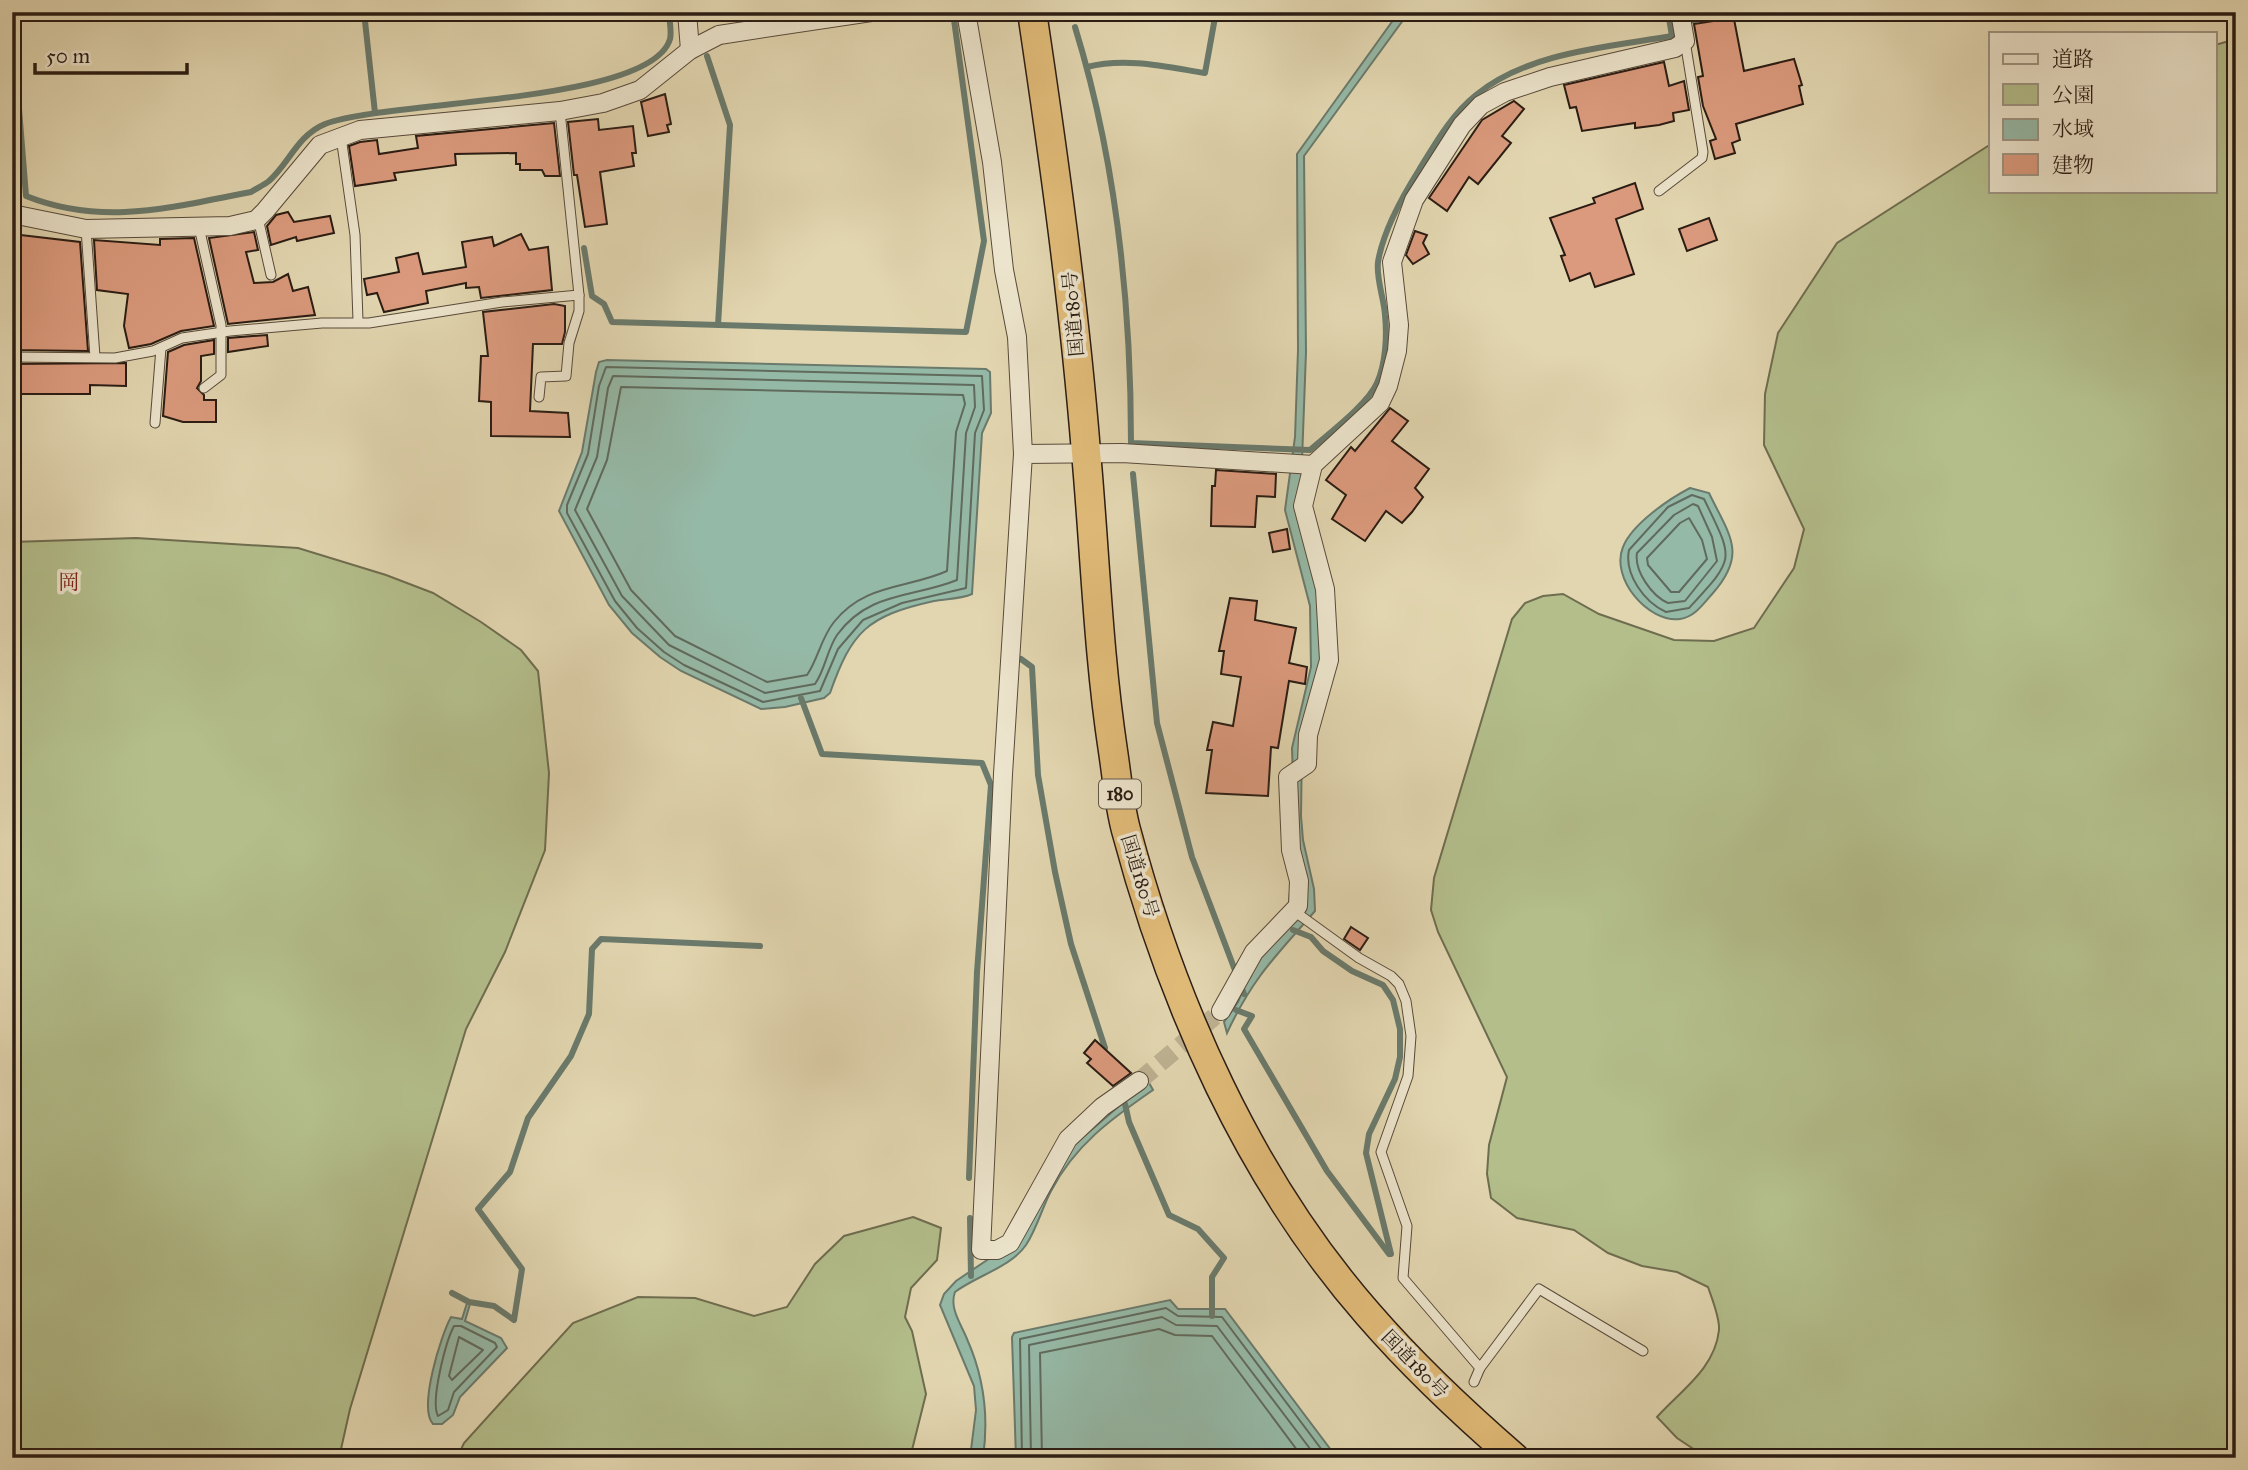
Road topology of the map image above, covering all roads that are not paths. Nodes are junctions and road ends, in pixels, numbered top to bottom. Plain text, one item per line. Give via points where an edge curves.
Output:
1 (687, 12) edge
2 (871, 12) edge
3 (966, 12) edge
4 (1032, 12) edge
5 (1680, 12) edge
6 (1685, 41) junction
7 (690, 50) junction
8 (561, 111) junction
9 (341, 137) junction
10 (1659, 191) dead end
11 (12, 214) edge
12 (258, 218) junction
13 (199, 227) junction
14 (86, 229) junction
15 (271, 275) dead end
16 (579, 295) junction
17 (358, 321) junction
18 (221, 333) junction
19 (161, 348) junction
20 (12, 356) edge
21 (95, 357) junction
22 (204, 388) dead end
23 (540, 397) dead end
24 (156, 423) dead end
25 (1023, 454) junction
26 (1087, 454) junction
27 (1313, 464) junction
28 (1296, 912) junction
29 (1220, 1012) tunnel mouth
30 (1139, 1081) tunnel mouth
31 (1643, 1351) dead end
32 (1480, 1368) junction
33 (1475, 1382) dead end
34 (1515, 1458) edge

1 - 7 street
2 - 7 street via 719,35
3 - 25 street via 1017,337
4 - 26 highway, 国道180号 / 180 via 1067,244
5 - 6 street
6 - 10 lane via 1702,158
6 - 27 street via 1663,51 1506,92 1480,105 1462,125 1414,200 1396,247 1392,262 1399,325 1388,386 1380,403
7 - 8 street via 640,90
8 - 9 street via 404,124
8 - 16 lane
9 - 12 street via 320,145 307,157
9 - 17 lane via 355,235
11 - 14 street
12 - 13 street via 230,226
12 - 15 lane
13 - 14 street
13 - 18 lane
14 - 21 lane
16 - 17 lane
16 - 23 lane via 566,376 541,377
17 - 18 lane
18 - 19 lane via 182,338
18 - 22 lane via 220,375
19 - 21 lane via 115,358
19 - 24 lane
20 - 21 lane
25 - 26 street
25 - 30 street via 981,1250 997,1250 1010,1243 1068,1139
26 - 27 street
26 - 34 highway, 国道180号 / 180 via 1102,678 1125,826 1188,1019 1239,1125 1306,1233 1366,1312 1454,1405
27 - 28 street via 1303,506 1325,589 1329,660 1308,735 1307,764 1288,777 1291,850 1299,881
28 - 29 street via 1254,952
28 - 32 lane via 1391,976 1406,1001 1411,1036 1408,1076 1381,1152 1407,1226 1403,1278
31 - 32 lane via 1539,1289
32 - 33 lane

